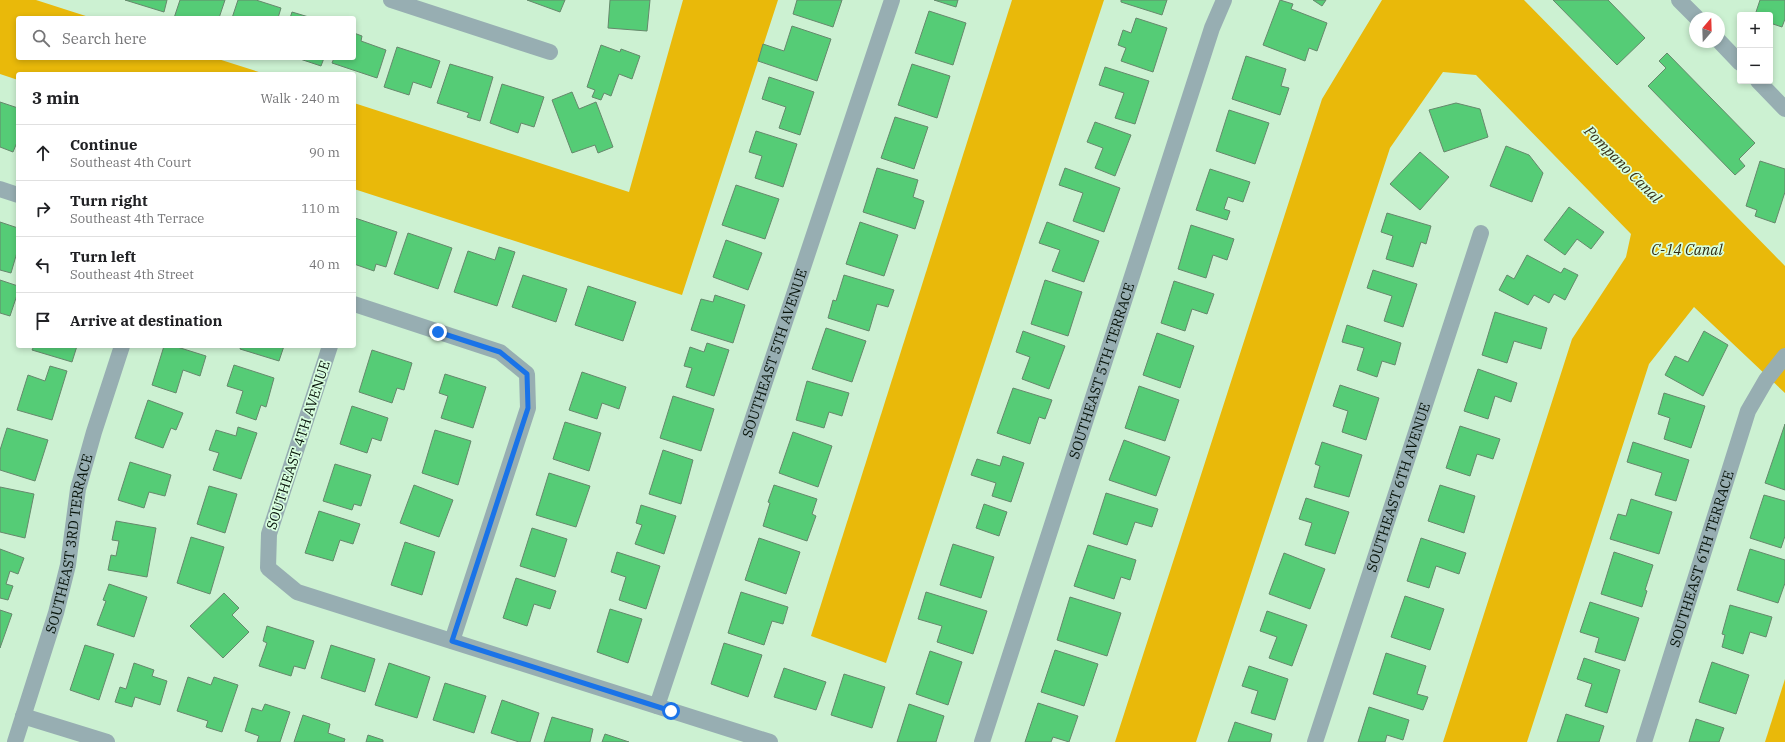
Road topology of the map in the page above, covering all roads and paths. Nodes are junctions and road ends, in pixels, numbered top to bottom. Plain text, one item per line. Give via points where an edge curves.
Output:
1 (390, 0) edge
2 (892, 0) edge
3 (1224, 0) edge
4 (1679, 0) edge
5 (1691, 12) edge
6 (1725, 47) edge
7 (550, 52) dead end
8 (1737, 60) edge
9 (1761, 84) edge
10 (1785, 109) edge
11 (0, 189) edge
12 (16, 194) edge
13 (1481, 233) dead end
14 (356, 305) edge
15 (121, 348) edge
16 (329, 348) edge
17 (1785, 356) edge
18 (452, 641) junction
19 (657, 706) junction
20 (23, 716) junction
21 (15, 742) edge
22 (107, 742) edge
23 (770, 742) edge
24 (982, 742) edge
25 (1315, 742) edge
26 (1644, 742) edge

1 - 7 street
2 - 19 street, SOUTHEAST 5TH AVENUE
3 - 24 street, SOUTHEAST 5TH TERRACE via 1210,35
4 - 5 street
6 - 8 street
9 - 10 street
11 - 12 street
13 - 25 street, SOUTHEAST 6TH AVENUE
14 - 18 street via 500,352 527,374 528,408
15 - 20 street, SOUTHEAST 3RD TERRACE via 78,489 68,566 56,613
16 - 18 street, SOUTHEAST 4TH AVENUE via 269,534 268,568 297,592
17 - 26 street, SOUTHEAST 6TH TERRACE via 1766,380 1748,411
18 - 19 street
19 - 23 street
20 - 21 street, SOUTHEAST 3RD TERRACE
20 - 22 street

